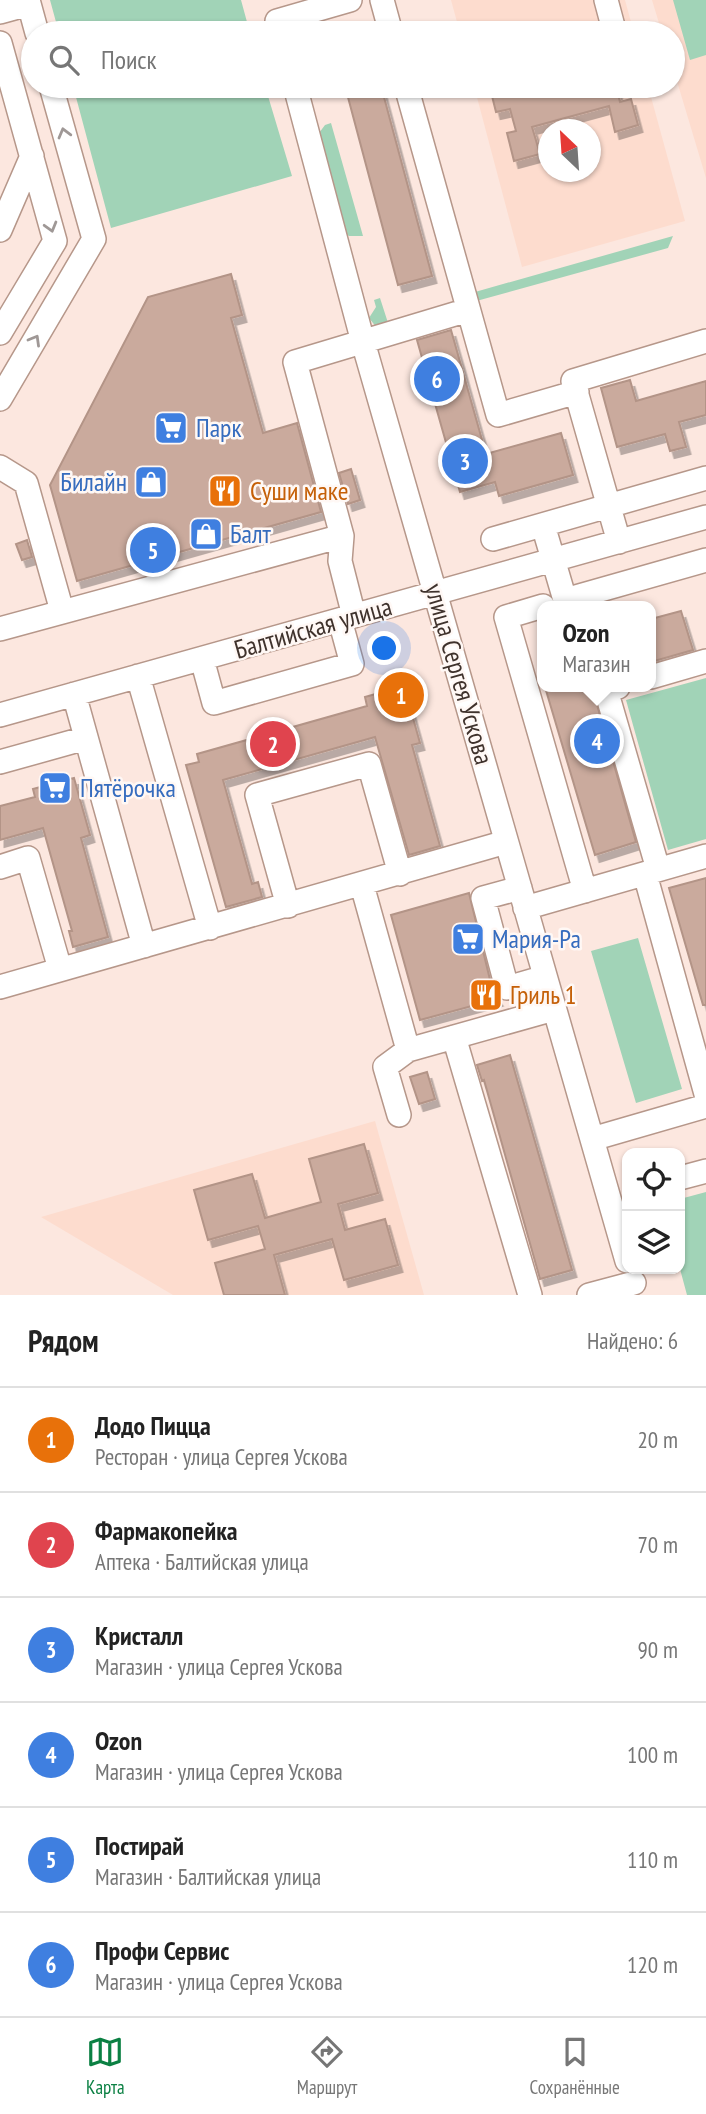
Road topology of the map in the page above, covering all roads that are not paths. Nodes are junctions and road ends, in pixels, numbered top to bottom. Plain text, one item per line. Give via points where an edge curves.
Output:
1 (350, 0) edge
2 (382, 0) edge
3 (606, 0) edge
4 (28, 2) edge
5 (0, 12) edge
6 (276, 18) edge
7 (34, 21) edge
8 (388, 21) edge
9 (612, 21) edge
10 (0, 43) edge
11 (54, 98) edge
12 (298, 98) edge
13 (409, 98) edge
14 (10, 116) edge
15 (32, 156) junction
16 (0, 230) edge
17 (468, 310) junction
18 (0, 333) edge
19 (706, 341) edge
20 (363, 342) junction
21 (577, 392) junction
22 (0, 399) edge
23 (0, 467) edge
24 (706, 478) edge
25 (609, 506) junction
26 (706, 517) edge
27 (543, 525) junction
28 (342, 536) junction
29 (494, 539) dead end
30 (619, 542) junction
31 (706, 560) edge
32 (553, 561) junction
33 (436, 594) junction
34 (550, 601) edge
35 (561, 601) edge
36 (537, 608) edge
37 (62, 611) junction
38 (347, 618) junction
39 (0, 629) edge
40 (202, 659) junction
41 (706, 661) edge
42 (138, 676) junction
43 (656, 676) edge
44 (607, 692) edge
45 (74, 694) junction
46 (0, 715) edge
47 (86, 738) junction
48 (0, 762) edge
49 (506, 842) junction
50 (706, 856) edge
51 (0, 867) edge
52 (652, 871) junction
53 (400, 874) junction
54 (362, 885) junction
55 (585, 891) junction
56 (522, 898) junction
57 (288, 906) junction
58 (210, 928) junction
59 (144, 946) junction
60 (60, 969) junction
61 (545, 977) junction
62 (0, 986) edge
63 (554, 1009) junction
64 (454, 1037) junction
65 (408, 1050) junction
66 (706, 1094) edge
67 (706, 1106) edge
68 (399, 1115) dead end
69 (592, 1139) junction
70 (706, 1171) edge
71 (685, 1177) edge
72 (618, 1197) edge
73 (632, 1277) edge
74 (530, 1295) edge
75 (589, 1295) edge

1 - 6 street
2 - 8 street
3 - 9 street
4 - 5 street
4 - 7 street
10 - 14 street
22 -> 11 street via 94,239
12 - 20 street, улица Сергея Ускова
13 - 17 street
14 - 15 street
15 - 16 street
15 -> 18 street via 55,241
17 - 20 street
17 - 21 street via 498,415
19 - 21 street via 573,381
20 - 28 street via 295,362
20 - 33 street, улица Сергея Ускова
21 - 25 street
23 - 37 street via 26,483
24 - 25 street
25 - 27 street
25 - 30 street
26 - 30 street, Балтийская улица
27 - 29 street
27 - 32 street
28 - 37 street
28 - 38 street via 340,562
30 - 32 street, Балтийская улица
31 - 35 street
32 - 33 street, Балтийская улица
32 - 34 street
33 - 38 street, Балтийская улица
33 - 49 street, улица Сергея Ускова
36 - 55 street via 506,617
37 - 39 street
38 - 40 street, Балтийская улица
38 - 40 street via 352,664 214,703
40 - 42 street, Балтийская улица
41 - 43 street
42 - 45 street, Балтийская улица
42 - 58 street
44 - 52 street
45 - 46 street, Балтийская улица
45 - 47 street
47 - 48 street
47 - 59 street
49 - 53 street
49 - 56 street, улица Сергея Ускова
50 - 52 street
51 - 60 street via 28,859
52 - 55 street
52 - 66 street
53 - 54 street
53 - 57 street via 369,764 257,795
54 - 57 street
54 - 65 street
55 - 56 street
56 - 61 street, улица Сергея Ускова
56 - 61 street via 483,898 508,988
57 - 58 street
58 - 59 street
59 - 60 street
60 - 62 street
61 - 63 street, улица Сергея Ускова
63 - 64 street
63 - 69 street, улица Сергея Ускова
64 - 65 street
64 - 74 street
65 - 68 street via 385,1067
67 - 69 street
69 - 72 street, улица Сергея Ускова
70 - 71 street
72 - 73 street, улица Сергея Ускова
73 - 75 street

